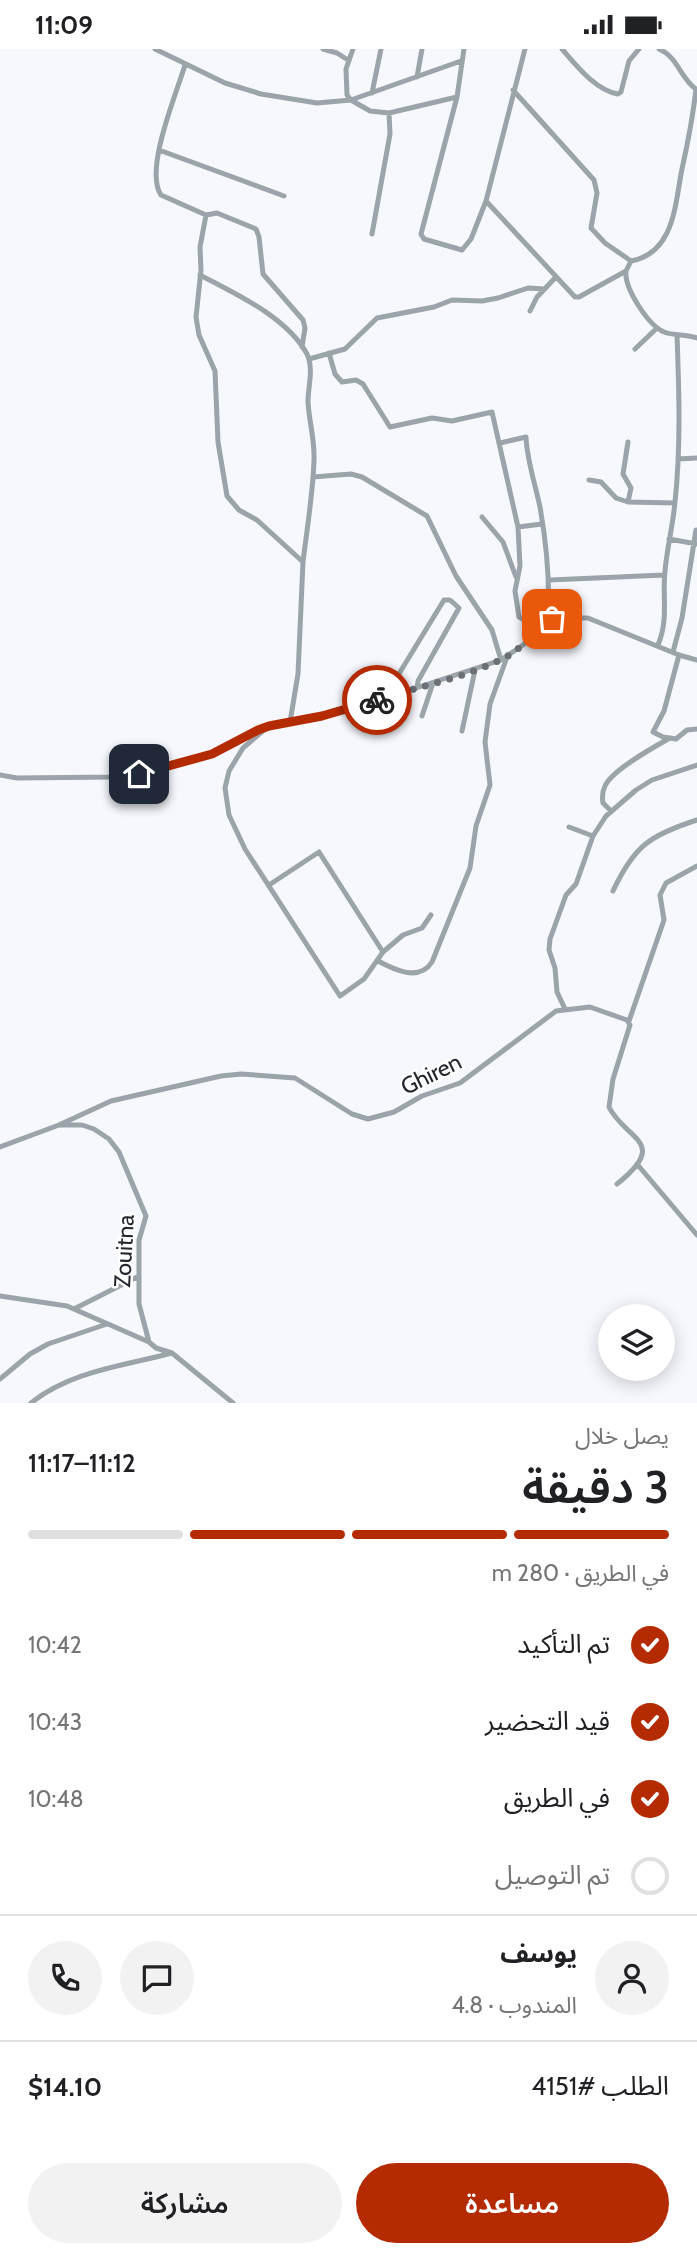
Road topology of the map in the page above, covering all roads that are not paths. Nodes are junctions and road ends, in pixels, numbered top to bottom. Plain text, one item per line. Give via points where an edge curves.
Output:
1 (155, 49) edge
2 (323, 49) edge
3 (353, 49) edge
4 (382, 49) edge
5 (422, 49) edge
6 (464, 49) edge
7 (525, 49) edge
8 (562, 49) edge
9 (639, 49) edge
10 (659, 49) edge
11 (348, 60) junction
12 (461, 61) junction
13 (185, 65) junction
14 (417, 77) junction
15 (696, 89) edge
16 (513, 90) junction
17 (372, 93) junction
18 (457, 97) junction
19 (351, 100) junction
20 (389, 113) junction
21 (159, 150) junction
22 (284, 196) dead end
23 (486, 201) junction
24 (206, 215) junction
25 (372, 234) dead end
26 (631, 261) junction
27 (626, 271) junction
28 (200, 275) junction
29 (555, 278) junction
30 (544, 289) junction
31 (530, 311) dead end
32 (657, 328) junction
33 (677, 335) junction
34 (697, 338) edge
35 (302, 347) junction
36 (635, 349) dead end
37 (329, 353) junction
38 (309, 359) junction
39 (628, 442) dead end
40 (500, 443) junction
41 (697, 458) edge
42 (678, 459) junction
43 (313, 477) junction
44 (589, 480) dead end
45 (628, 502) junction
46 (675, 503) junction
47 (482, 517) dead end
48 (542, 524) junction
49 (518, 527) junction
50 (696, 530) edge
51 (669, 538) junction
52 (696, 543) edge
53 (303, 562) junction
54 (664, 575) junction
55 (516, 577) junction
56 (550, 580) junction
57 (548, 621) junction
58 (540, 628) junction
59 (658, 645) junction
60 (676, 654) junction
61 (504, 658) junction
62 (697, 660) edge
63 (475, 670) junction
64 (433, 683) junction
65 (417, 688) junction
66 (394, 694) junction
67 (422, 716) dead end
68 (290, 722) junction
69 (270, 726) junction
70 (697, 729) edge
71 (462, 731) dead end
72 (697, 736) edge
73 (670, 737) junction
74 (697, 765) edge
75 (0, 775) edge
76 (611, 811) junction
77 (697, 820) edge
78 (569, 827) dead end
79 (593, 836) junction
80 (697, 866) edge
81 (269, 885) junction
82 (613, 891) dead end
83 (431, 915) dead end
84 (383, 953) junction
85 (378, 961) junction
86 (565, 1009) junction
87 (629, 1021) junction
88 (60, 1125) junction
89 (0, 1147) edge
90 (637, 1164) junction
91 (617, 1184) dead end
92 (697, 1235) edge
93 (139, 1276) junction
94 (0, 1296) edge
95 (74, 1309) junction
96 (107, 1324) junction
97 (149, 1342) junction
98 (172, 1353) junction
99 (0, 1379) edge
100 (31, 1403) edge
101 (233, 1403) edge

1 - 13 street
2 - 11 street
3 - 11 street
4 - 17 street
5 - 14 street
6 - 12 street
7 - 16 street
8 - 9 street via 595,82 618,94 629,61
10 - 15 street via 671,56
11 - 19 street via 345,81
12 - 14 street
12 - 18 street
13 - 19 street via 261,94 317,103
13 - 21 street
14 - 17 street
15 - 26 street via 673,218 652,253
16 - 23 street
16 - 26 street via 594,180 597,193 592,228
17 - 19 street
18 - 20 street
18 - 23 street via 421,234 424,239 463,250
19 - 20 street via 370,111
20 - 25 street via 390,134
21 - 22 street
21 - 24 street via 155,181 161,195
23 - 29 street
24 - 28 street
24 - 35 street via 217,213 256,229 263,274 303,320
26 - 27 street
27 - 29 street via 579,297
27 - 32 street via 627,287
28 - 35 street via 259,307
28 - 53 street via 195,317 215,371 218,442 227,496 233,506 257,520
29 - 30 street
30 - 31 street
30 - 37 street via 528,288 482,301 452,300 377,318 345,349
32 - 33 street
32 - 36 street
33 - 34 street
33 - 42 street
35 - 38 street
37 - 38 street
37 - 40 street via 338,380 363,384 390,427 492,412
38 - 43 street
39 - 45 street via 623,474 631,488
40 - 48 street via 526,437
40 - 49 street
41 - 42 street
42 - 46 street
43 - 53 street
43 - 61 street via 362,477 427,516
44 - 45 street via 601,482 615,498
45 - 46 street
46 - 51 street
47 - 55 street via 503,542
48 - 49 street
48 - 56 street
49 - 55 street via 520,566
50 - 52 street
51 - 52 street
51 - 54 street
52 - 60 street
53 - 68 street via 299,674
54 - 56 street
54 - 59 street via 665,625
55 - 58 street via 517,614
56 - 57 street
57 - 58 street
57 - 59 street via 589,618
58 - 61 street
59 - 60 street
60 - 62 street
60 - 73 street via 664,711 653,732
61 - 63 street
61 - 85 street via 490,704 485,742 490,785 476,826 470,868 432,962 428,969 414,974
63 - 64 street
63 - 71 street
64 - 65 street
64 - 67 street
65 - 66 street
65 - 66 street via 459,608 450,600 444,600 397,677
66 - 68 street
68 - 69 street
69 - 75 street via 212,754 139,774
69 - 81 street via 243,748 225,788 233,828
70 - 72 street
70 - 73 street via 676,739
73 - 76 street via 606,783 603,803
74 - 76 street via 652,780
76 - 79 street
77 - 82 street via 670,828 642,846
78 - 79 street
79 - 86 street via 550,939 557,992
80 - 87 street via 662,887 664,920
81 - 84 street via 319,852
81 - 85 street via 340,996 364,979
83 - 84 street via 422,928 403,935
84 - 85 street
86 - 87 street via 590,1007
86 - 88 street, Ghiren via 556,1011 460,1083 377,1118 359,1118 295,1078 240,1074 111,1101
87 - 90 street via 608,1107 638,1137 642,1153
88 - 89 street, Zouitna
88 - 93 street, Zouitna via 94,1129 119,1152 146,1216 139,1240
90 - 91 street
90 - 92 street
93 - 95 street
93 - 97 street, Zouitna via 139,1304
94 - 95 street
95 - 96 street
96 - 97 street
96 - 99 street via 30,1353
97 - 98 street
98 - 100 street via 76,1377
98 - 101 street

